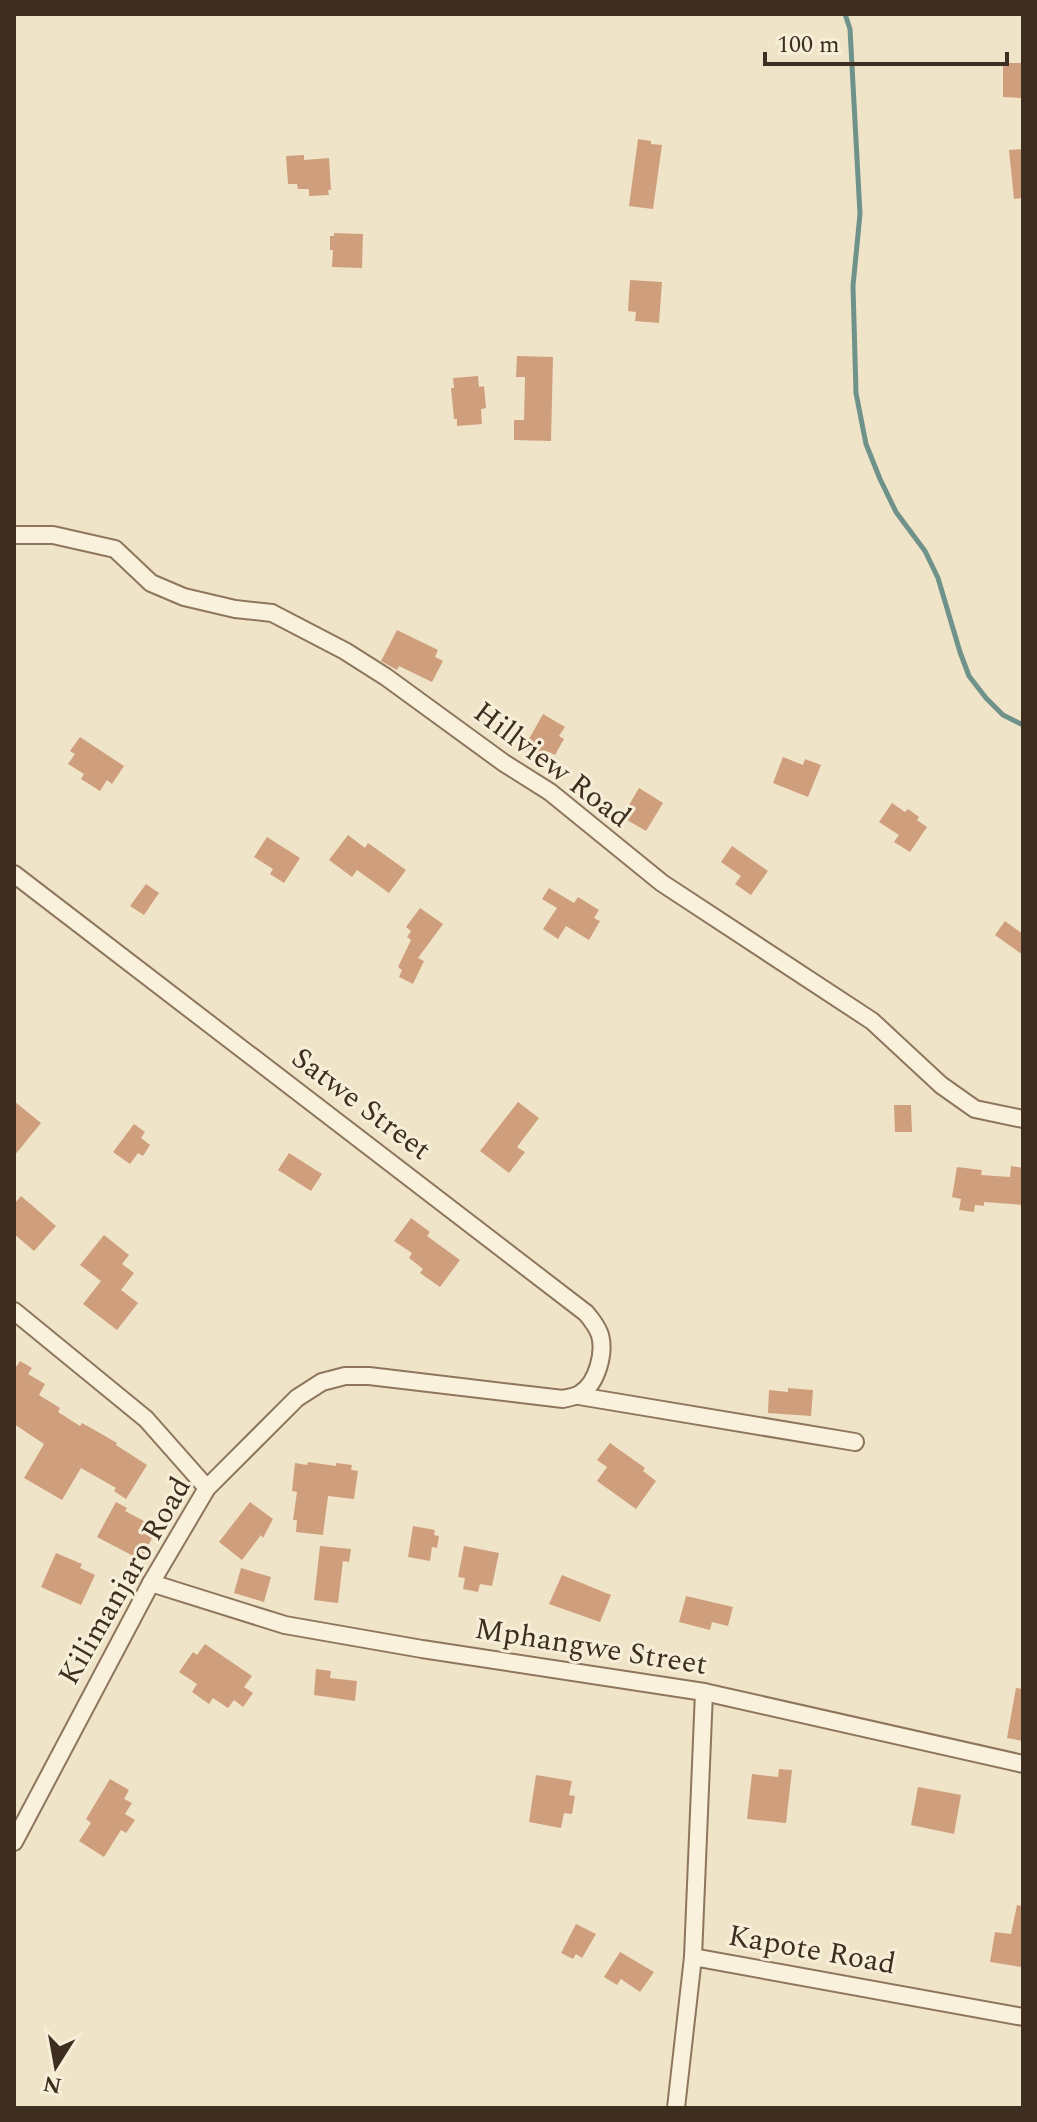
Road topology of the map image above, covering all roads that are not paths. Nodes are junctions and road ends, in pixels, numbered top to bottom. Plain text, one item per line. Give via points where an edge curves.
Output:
1 (14, 535) edge
2 (14, 874) edge
3 (1023, 1119) edge
4 (14, 1311) edge
5 (571, 1397) junction
6 (855, 1442) dead end
7 (207, 1488) junction
8 (151, 1583) junction
9 (704, 1692) junction
10 (1023, 1764) edge
11 (14, 1842) edge
12 (693, 1957) junction
13 (1023, 2017) edge
14 (676, 2108) edge

1 - 3 street, Hillview Road via 53,535 115,549 162,588 235,609 272,613 345,651 550,792 662,883 872,1021 975,1109
2 - 5 street, Satwe Street via 586,1313 601,1339 598,1367 590,1386
4 - 7 street via 146,1419
5 - 6 street, Kilimanjaro Road
5 - 7 street, Kilimanjaro Road via 345,1376 322,1382 297,1398
7 - 8 street, Kilimanjaro Road
8 - 9 street, Mphangwe Street via 285,1625
8 - 11 street, Kilimanjaro Road
9 - 10 street, Mphangwe Street
9 - 12 street
12 - 13 street, Kapote Road
12 - 14 street, Kapote Road

